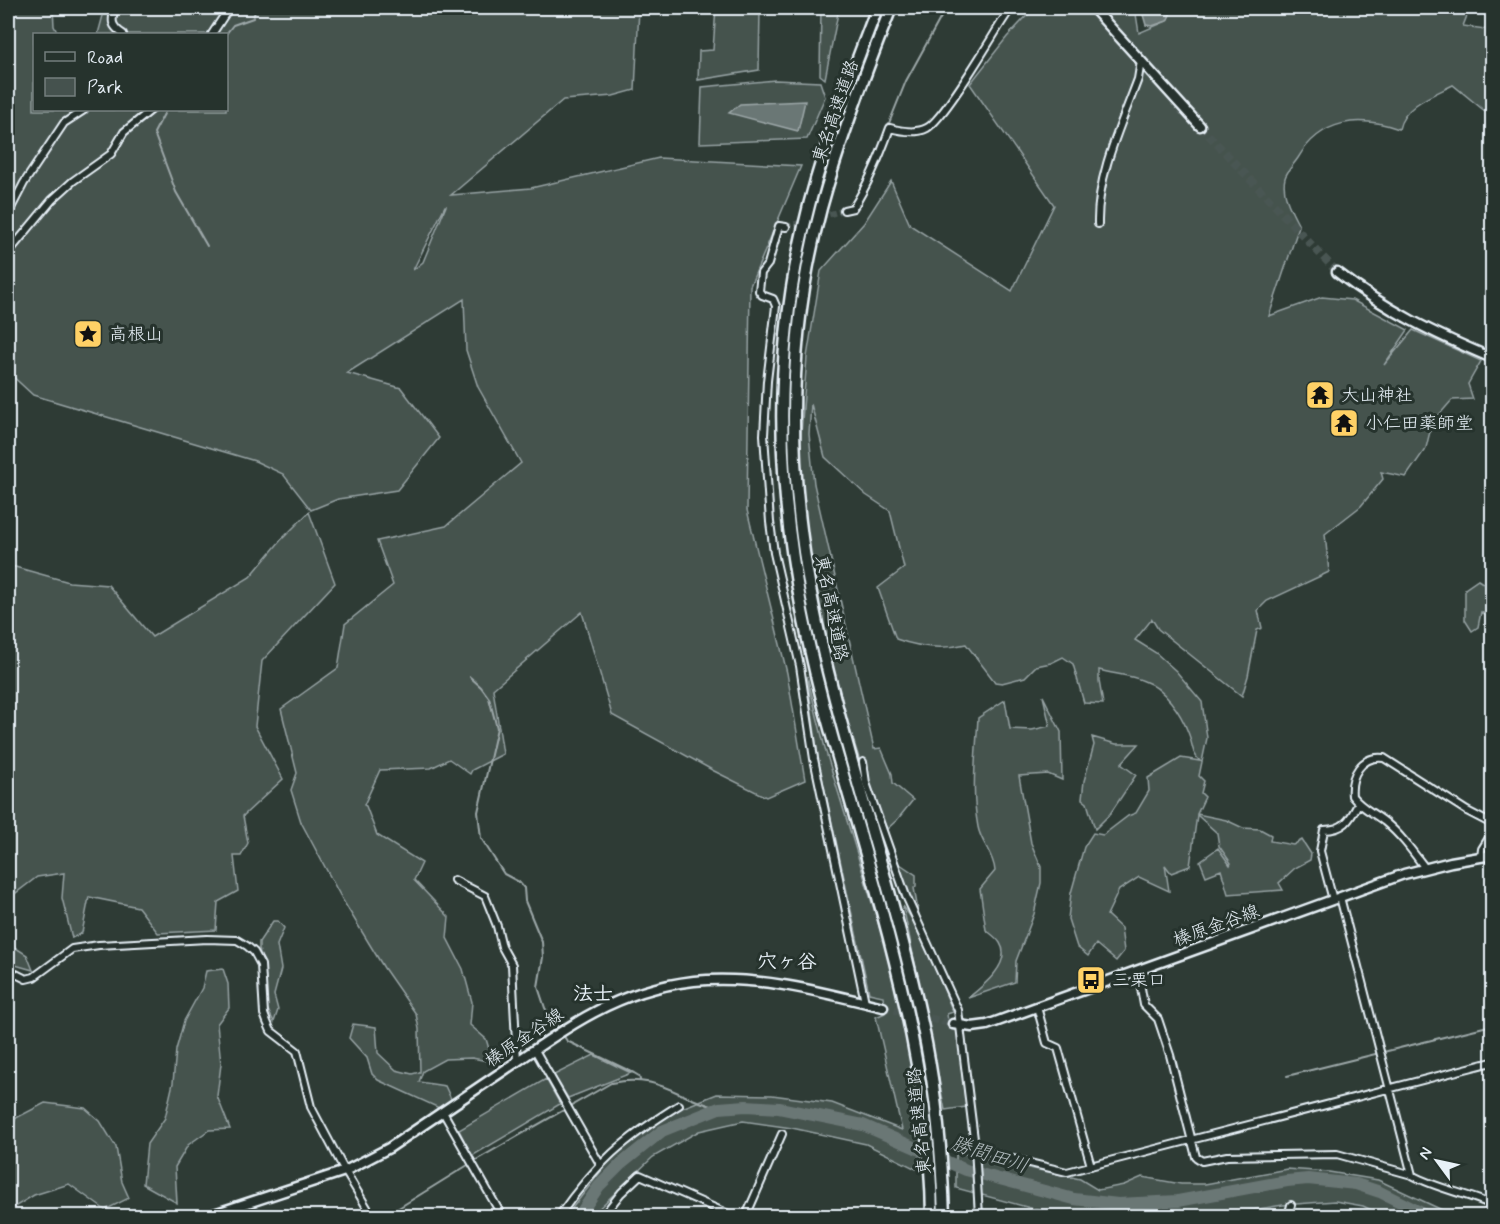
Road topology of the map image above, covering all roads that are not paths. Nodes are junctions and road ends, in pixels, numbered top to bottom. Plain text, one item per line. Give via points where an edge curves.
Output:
1 (115, 8) edge
2 (229, 8) edge
3 (877, 8) edge
4 (891, 8) edge
5 (1015, 8) edge
6 (1093, 8) edge
7 (122, 33) edge
8 (213, 33) edge
9 (1141, 61) junction
10 (82, 111) edge
11 (150, 111) edge
12 (1200, 126) tunnel mouth
13 (844, 210) tunnel mouth
14 (8, 214) edge
15 (1098, 224) dead end
16 (786, 227) tunnel mouth
17 (8, 253) edge
18 (1337, 272) tunnel mouth
19 (1492, 358) edge
20 (863, 762) dead end
21 (1358, 804) junction
22 (1492, 824) edge
23 (1492, 833) edge
24 (1492, 855) edge
25 (1481, 857) junction
26 (1425, 868) junction
27 (454, 880) dead end
28 (1336, 898) junction
29 (8, 970) edge
30 (1138, 971) junction
31 (865, 1002) junction
32 (883, 1006) tunnel mouth
33 (1037, 1007) junction
34 (957, 1024) junction
35 (535, 1050) junction
36 (517, 1061) junction
37 (1492, 1062) edge
38 (1390, 1088) junction
39 (679, 1105) dead end
40 (442, 1112) junction
41 (782, 1134) dead end
42 (1191, 1140) junction
43 (975, 1147) junction
44 (600, 1164) junction
45 (1090, 1166) junction
46 (345, 1171) junction
47 (1412, 1175) junction
48 (1492, 1204) edge
49 (1291, 1205) dead end
50 (208, 1216) edge
51 (372, 1216) edge
52 (502, 1216) edge
53 (559, 1216) edge
54 (603, 1216) edge
55 (734, 1216) edge
56 (746, 1216) edge
57 (932, 1216) edge
58 (944, 1216) edge
59 (979, 1216) edge
60 (1288, 1216) edge

1 - 7 street via 111,21
2 - 8 street
3 - 57 highway, 東名高速道路 via 825,149 800,245 783,363 782,452 789,542 805,626 916,1057
4 - 58 highway, 東名高速道路 via 836,157 810,256 797,350 795,462 815,615 842,728 906,954 926,1044 937,1119
5 - 13 street via 1009,11 928,128 904,132 890,128 861,196 853,208
6 - 9 main road
9 - 12 main road
9 - 15 street via 1102,184
10 - 14 street via 64,123
11 - 17 street via 124,132 111,154 52,200
16 - 31 street via 779,226 768,264 761,273 759,291 773,299 776,306 764,435 770,522
18 - 19 main road via 1413,323
20 - 34 street via 866,783 906,896 958,1010
21 - 22 street via 1351,786 1357,771 1370,759 1384,758
21 - 26 street via 1384,821
21 - 28 street via 1345,825 1324,830 1320,851
23 - 25 street
24 - 25 main road, 榛原金谷線
25 - 26 main road, 榛原金谷線
26 - 28 main road, 榛原金谷線
27 - 36 street via 485,896 512,965
28 - 30 main road, 榛原金谷線
28 - 38 street
29 - 46 street via 26,979 34,977 72,949 86,947 237,940 254,952 261,965 267,1022 271,1031 297,1051 311,1107
30 - 33 main road, 榛原金谷線
30 - 42 street via 1144,1005 1158,1018 1170,1055
31 - 32 main road, 榛原金谷線
31 - 35 main road, 榛原金谷線 via 771,983 685,983 606,1005
33 - 34 main road, 榛原金谷線 via 987,1025
33 - 45 street via 1047,1043 1058,1048
34 - 43 street
35 - 36 main road, 榛原金谷線
35 - 44 street
36 - 40 main road, 榛原金谷線
37 - 38 street
38 - 42 street
38 - 47 street
39 - 44 street via 618,1146
40 - 46 main road, 榛原金谷線 via 389,1148
40 - 52 street
41 - 56 street
42 - 45 street
42 - 47 street via 1196,1157 1202,1161 1227,1156 1337,1154
43 - 45 street via 1067,1172
43 - 59 street
44 - 53 street
46 - 50 main road, 榛原金谷線
46 - 51 street
47 - 48 street
49 - 60 street
54 - 55 street via 640,1175

